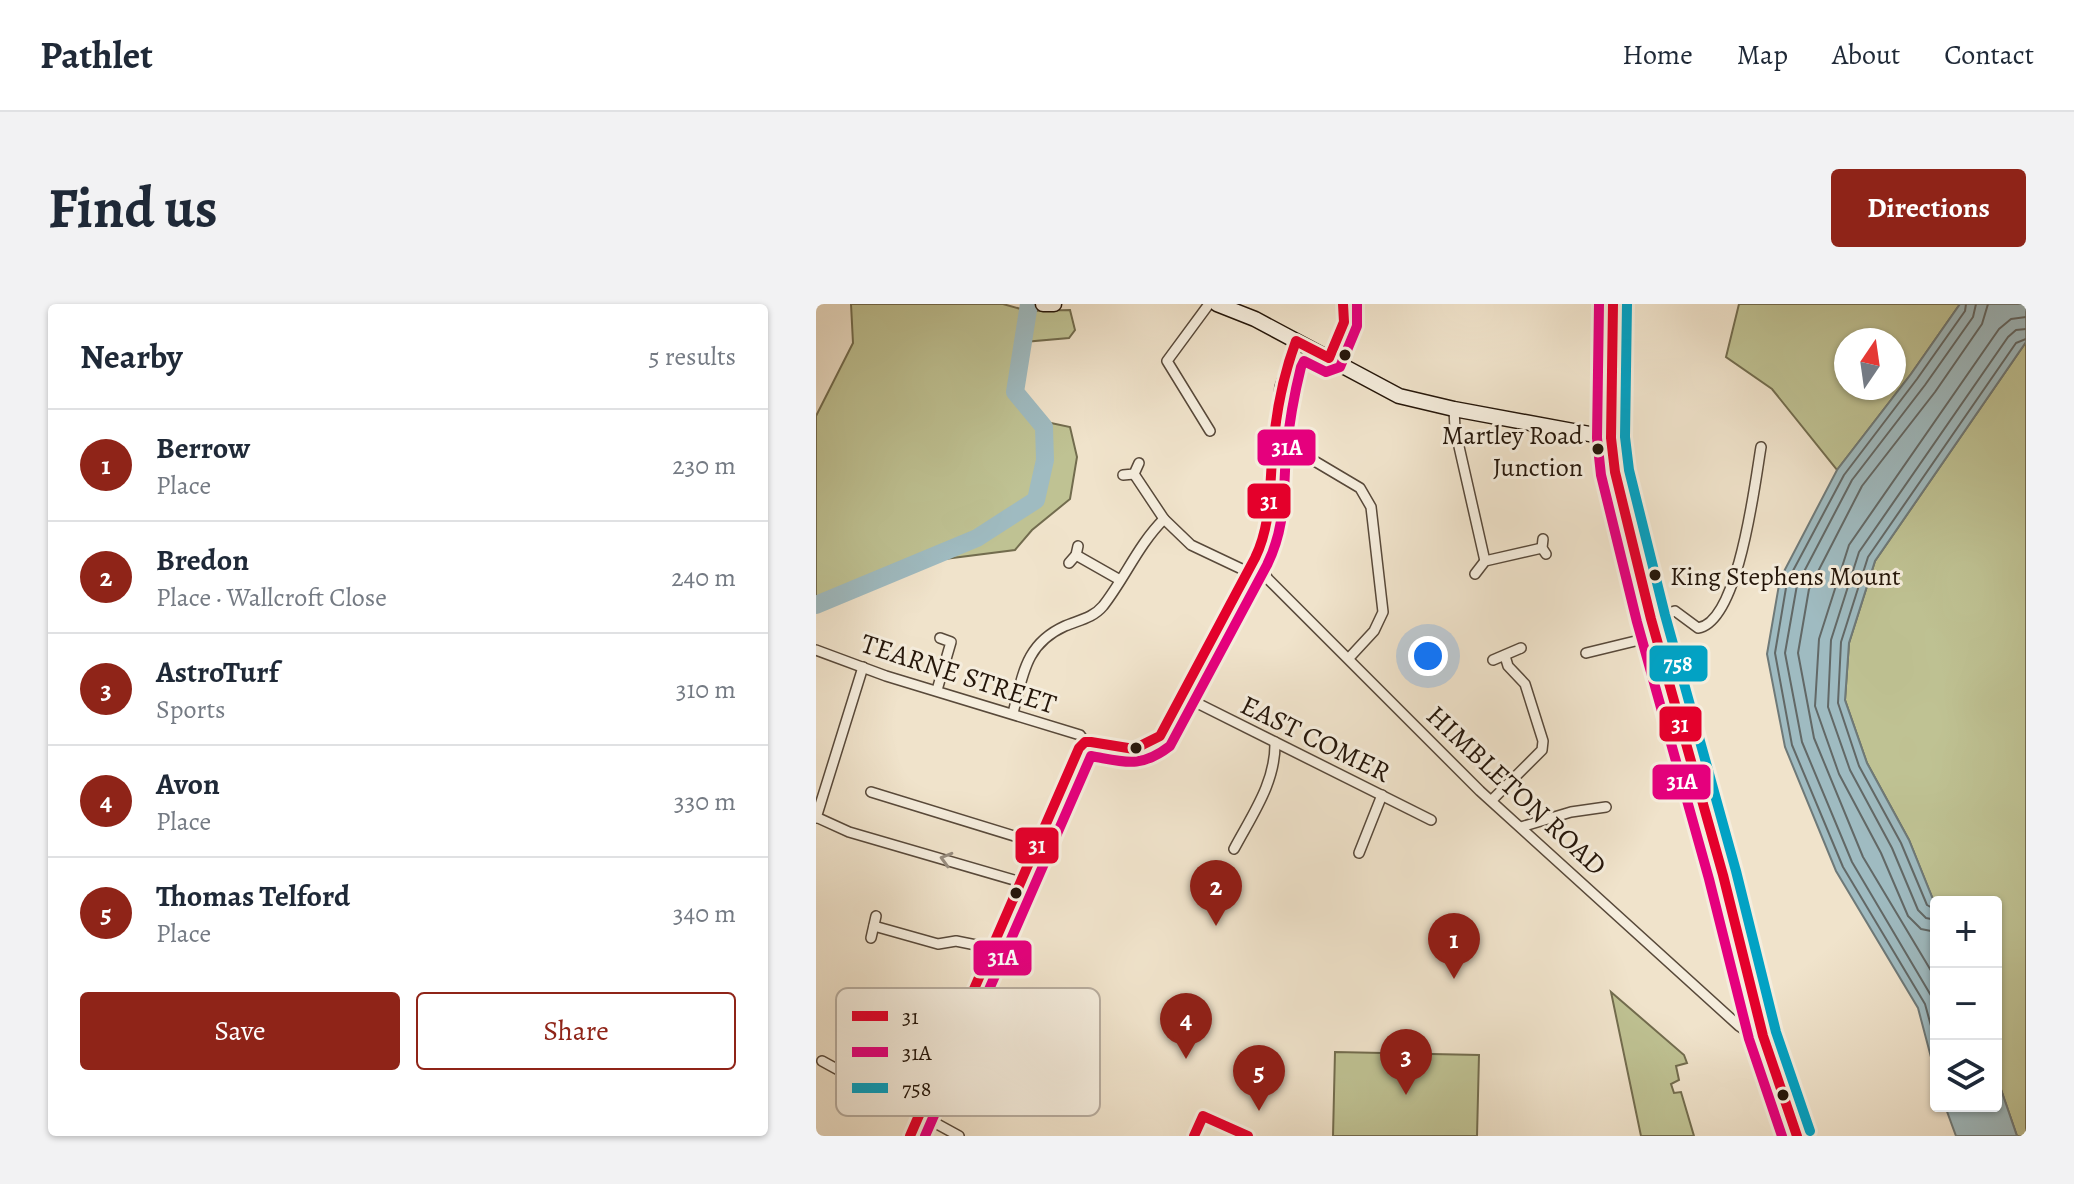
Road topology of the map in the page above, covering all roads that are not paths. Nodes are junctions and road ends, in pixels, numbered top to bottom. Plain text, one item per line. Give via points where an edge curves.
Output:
1 (1209, 304) edge
2 (1217, 304) edge
3 (1343, 304) edge
4 (1613, 304) edge
5 (1296, 341) junction
6 (1329, 358) junction
7 (1454, 409) junction
8 (1213, 412) dead end
9 (1203, 421) junction
10 (1210, 431) dead end
11 (1274, 437) junction
12 (1611, 438) junction
13 (1761, 447) dead end
14 (1139, 463) dead end
15 (1164, 519) junction
16 (1544, 547) dead end
17 (1074, 555) dead end
18 (1255, 558) junction
19 (1485, 561) junction
20 (1248, 572) junction
21 (1475, 574) dead end
22 (1120, 580) junction
23 (1651, 619) junction
24 (1656, 636) junction
25 (940, 638) dead end
26 (1521, 648) dead end
27 (816, 650) edge
28 (1586, 653) dead end
29 (1505, 656) junction
30 (1349, 658) junction
31 (1493, 660) dead end
32 (863, 667) junction
33 (937, 690) junction
34 (1183, 696) junction
35 (1013, 713) junction
36 (1085, 742) junction
37 (1275, 742) junction
38 (871, 792) dead end
39 (1382, 795) junction
40 (1492, 800) junction
41 (1606, 807) dead end
42 (816, 818) edge
43 (1431, 820) dead end
44 (1521, 827) junction
45 (1037, 843) junction
46 (1234, 849) dead end
47 (1359, 853) dead end
48 (1021, 882) junction
49 (871, 938) dead end
50 (991, 948) junction
51 (973, 988) edge
52 (1763, 1036) junction
53 (822, 1061) dead end
54 (836, 1069) edge
55 (919, 1116) edge
56 (921, 1116) edge
57 (910, 1136) edge
58 (959, 1136) edge
59 (1797, 1136) edge

1 - 9 street via 1167,361
2 - 5 main road
3 - 6 street via 1344,322
4 - 12 main road
5 - 6 main road
5 - 11 street, TEARNE STREET via 1280,387
6 - 7 main road via 1399,396
7 - 12 main road
7 - 19 street
8 - 9 street
9 - 10 street
11 - 18 street, TEARNE STREET via 1268,520
11 - 30 street via 1360,488 1371,507 1383,612 1374,631
12 - 23 main road
13 - 23 street via 1741,561 1710,621 1698,628 1675,611
14 - 15 street via 1129,474
15 - 20 street via 1191,545
15 - 22 street
16 - 19 street
17 - 22 street
18 - 20 street, TEARNE STREET
18 - 30 street, HIMBLETON ROAD via 1268,579
19 - 21 street
20 - 34 street, TEARNE STREET
22 - 35 street via 1091,617 1042,639 1026,661
23 - 24 main road
24 - 28 street
24 - 52 main road
25 - 33 street via 951,642
26 - 29 street
27 - 32 street, TEARNE STREET
29 - 31 street
29 - 40 street via 1525,684 1543,741 1542,750
30 - 40 street, HIMBLETON ROAD
32 - 33 street, TEARNE STREET
32 - 42 street
33 - 35 street, TEARNE STREET
34 - 36 street, TEARNE STREET via 1166,728 1148,746 1124,751
34 - 37 street, EAST COMER
35 - 36 street, TEARNE STREET via 1080,735
36 - 45 street
37 - 39 street, EAST COMER
37 - 46 street via 1269,784
38 - 45 street
39 - 43 street, EAST COMER
39 - 47 street
40 - 44 street, HIMBLETON ROAD
41 - 44 street
48 -> 42 street
44 - 52 street, HIMBLETON ROAD via 1739,1026
45 - 48 street
48 - 50 street
49 - 50 street via 875,921 938,944 956,941
50 - 51 street
52 - 59 main road
53 - 54 street
55 - 57 street
56 - 58 street

